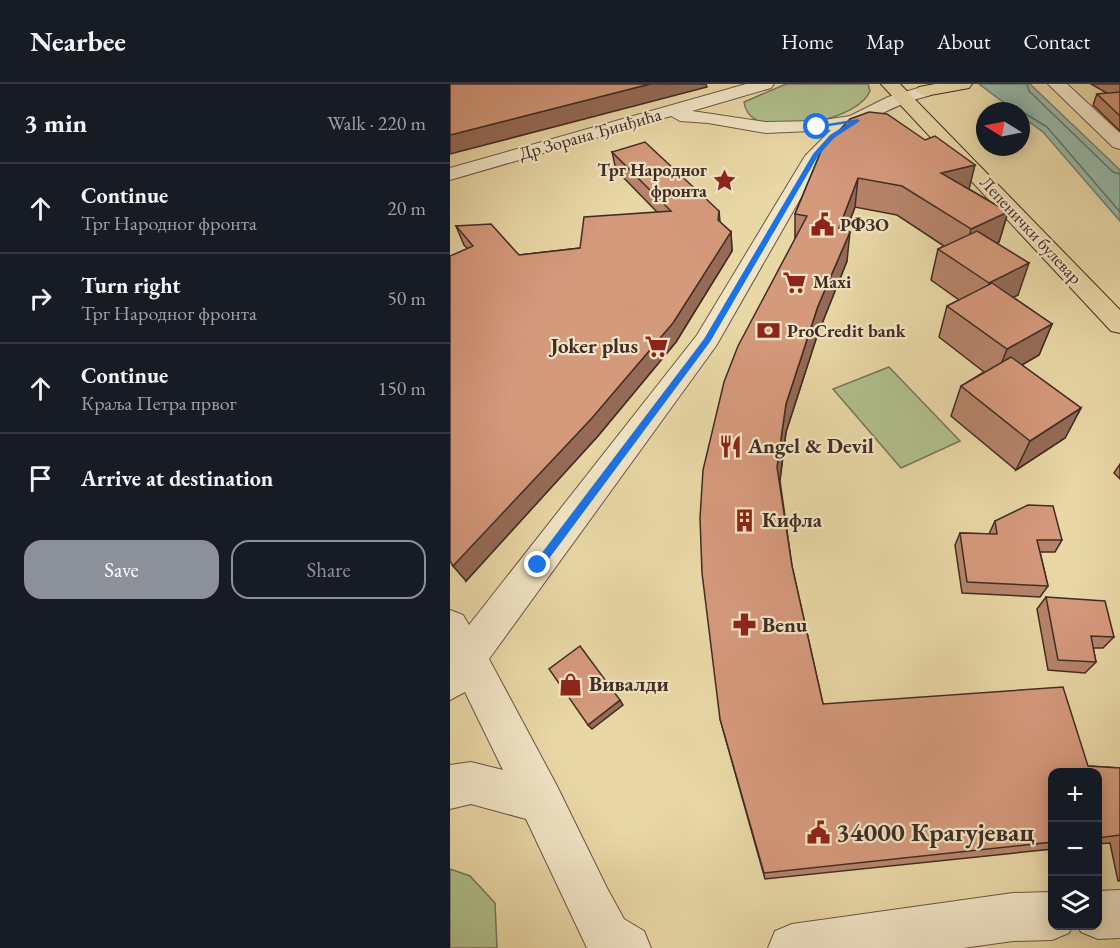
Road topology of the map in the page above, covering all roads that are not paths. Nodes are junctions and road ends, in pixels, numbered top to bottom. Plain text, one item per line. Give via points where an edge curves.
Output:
1 (765, 84) edge
2 (1056, 84) edge
3 (958, 85) edge
4 (921, 87) edge
5 (744, 90) junction
6 (896, 90) edge
7 (940, 105) dead end
8 (645, 119) junction
9 (858, 120) junction
10 (754, 126) junction
11 (946, 141) junction
12 (1120, 143) edge
13 (792, 162) junction
14 (450, 174) edge
15 (1120, 325) edge
16 (456, 655) edge
17 (450, 787) edge
18 (542, 801) junction
19 (1120, 914) edge
20 (1102, 915) edge
21 (1048, 916) edge
22 (613, 944) edge
23 (792, 948) edge

1 - 5 street, Др Зорана Ђинђића
2 - 12 street
3 - 4 main road
4 - 6 street
4 - 7 main road
5 - 8 street, Др Зорана Ђинђића
5 - 10 street via 736,106 739,114
6 - 9 street
6 - 11 main road, Лепенички булевар
8 - 10 street via 702,116
8 - 14 street, Др Зорана Ђинђића
9 - 10 street via 796,129
9 - 11 main road via 898,121
9 - 13 street via 832,137 815,156
10 - 13 street
11 - 15 main road, Лепенички булевар
13 - 16 street via 707,340
16 - 18 street
17 - 18 street via 471,783
18 - 22 street
19 - 20 street
21 - 23 street via 1013,917

